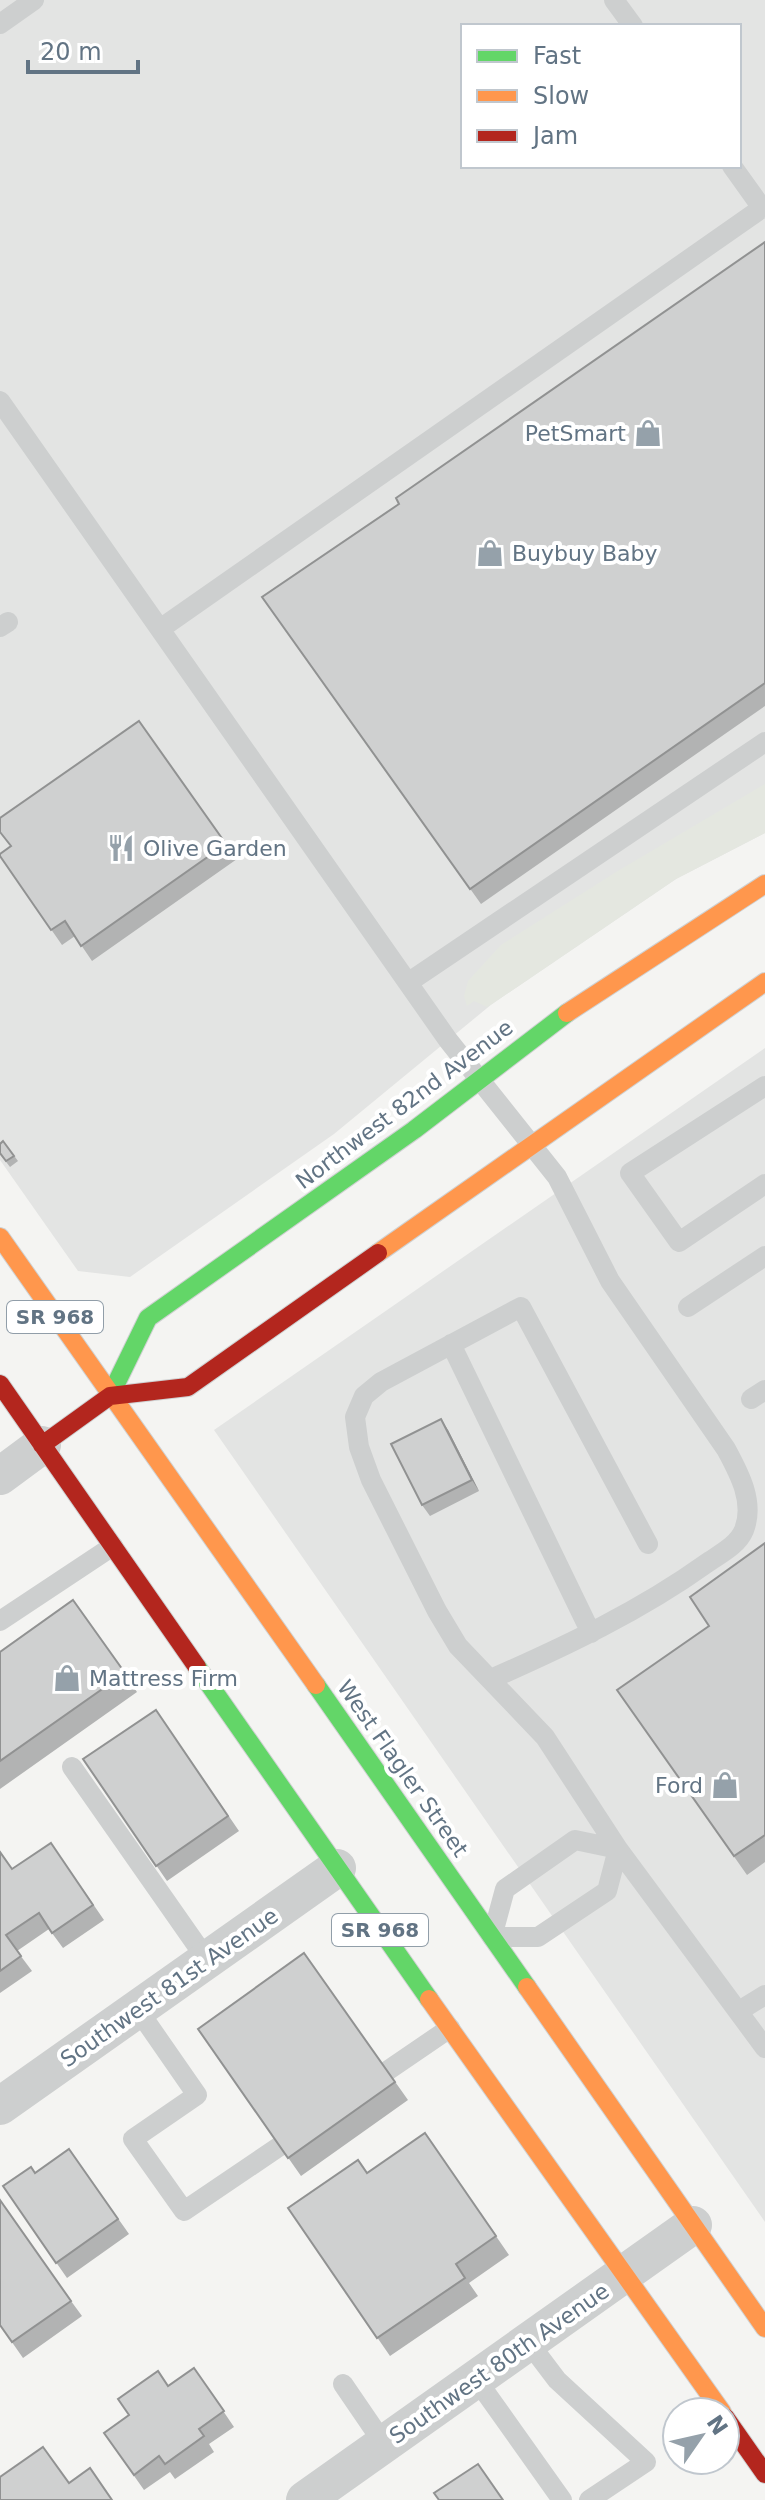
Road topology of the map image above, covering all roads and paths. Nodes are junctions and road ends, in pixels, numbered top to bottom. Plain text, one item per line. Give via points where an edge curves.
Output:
1 (34, 0) edge
2 (614, 0) edge
3 (0, 24) edge
4 (632, 24) edge
5 (734, 168) edge
6 (763, 207) edge
7 (0, 401) edge
8 (160, 629) junction
9 (765, 742) edge
10 (765, 884) edge
11 (409, 982) junction
12 (765, 982) edge
13 (478, 1080) junction
14 (765, 1086) edge
15 (531, 1146) junction
16 (765, 1184) edge
17 (0, 1237) edge
18 (765, 1256) edge
19 (688, 1307) dead end
20 (451, 1344) junction
21 (0, 1384) edge
22 (110, 1396) junction
23 (42, 1445) junction
24 (0, 1476) edge
25 (648, 1544) dead end
26 (113, 1546) junction
27 (0, 1621) edge
28 (591, 1633) junction
29 (491, 1679) junction
30 (72, 1767) dead end
31 (618, 1849) junction
32 (337, 1868) junction
33 (492, 1937) junction
34 (207, 1960) junction
35 (765, 1995) edge
36 (138, 2010) junction
37 (739, 2011) junction
38 (450, 2028) junction
39 (765, 2048) edge
40 (387, 2071) edge
41 (0, 2106) edge
42 (280, 2146) edge
43 (693, 2225) junction
44 (626, 2274) junction
45 (765, 2328) edge
46 (529, 2343) junction
47 (476, 2379) junction
48 (343, 2384) dead end
49 (711, 2396) edge
50 (741, 2440) edge
51 (384, 2444) junction
52 (765, 2474) edge
53 (305, 2500) edge
54 (562, 2500) edge
55 (589, 2500) edge

1 - 3 lane
2 - 4 lane
5 - 6 lane
6 - 8 lane
7 - 8 lane
8 - 11 lane
9 - 11 lane
10 - 13 main road, Northwest 82nd Avenue via 557,1020
11 - 13 lane
12 - 15 main road, Northwest 82nd Avenue
13 - 15 lane
13 - 22 main road, Northwest 82nd Avenue via 148,1318
14 - 16 lane via 630,1173 679,1242
15 - 22 main road, Northwest 82nd Avenue via 188,1387
15 - 28 lane via 557,1177 610,1281 726,1449 746,1497 743,1532 733,1545 670,1589
17 - 22 main road, West Flagler Street / SR 968
18 - 19 lane
20 - 25 lane via 521,1307
20 - 28 lane
20 - 29 lane via 381,1382 364,1396 355,1417 371,1480 437,1611 458,1646
21 - 23 main road, SR 968
22 - 23 main road, Northwest 82nd Avenue
22 - 33 main road, West Flagler Street / SR 968
23 - 24 street
23 - 26 main road, SR 968
26 - 27 lane
26 - 32 main road, SR 968
28 - 29 lane
29 - 31 lane via 545,1737
30 - 34 lane
31 - 33 lane via 607,1891 538,1937
31 - 33 lane via 575,1840 505,1889
31 - 37 lane
32 - 34 street, Southwest 81st Avenue
32 - 38 main road, SR 968
33 - 43 main road, West Flagler Street / SR 968
34 - 36 street, Southwest 81st Avenue
35 - 37 lane
36 - 41 street, Southwest 81st Avenue
36 - 42 lane via 197,2095 133,2139 184,2211
37 - 39 lane
38 - 40 lane
38 - 44 main road, SR 968
43 - 44 street, Southwest 80th Avenue
43 - 45 main road, West Flagler Street / SR 968
44 - 46 street, Southwest 80th Avenue
44 - 49 main road, SR 968
46 - 47 street, Southwest 80th Avenue
46 - 55 lane via 557,2380 646,2462
47 - 51 street, Southwest 80th Avenue
47 - 54 lane
48 - 51 lane
50 - 52 main road, SR 968
51 - 53 street, Southwest 80th Avenue

